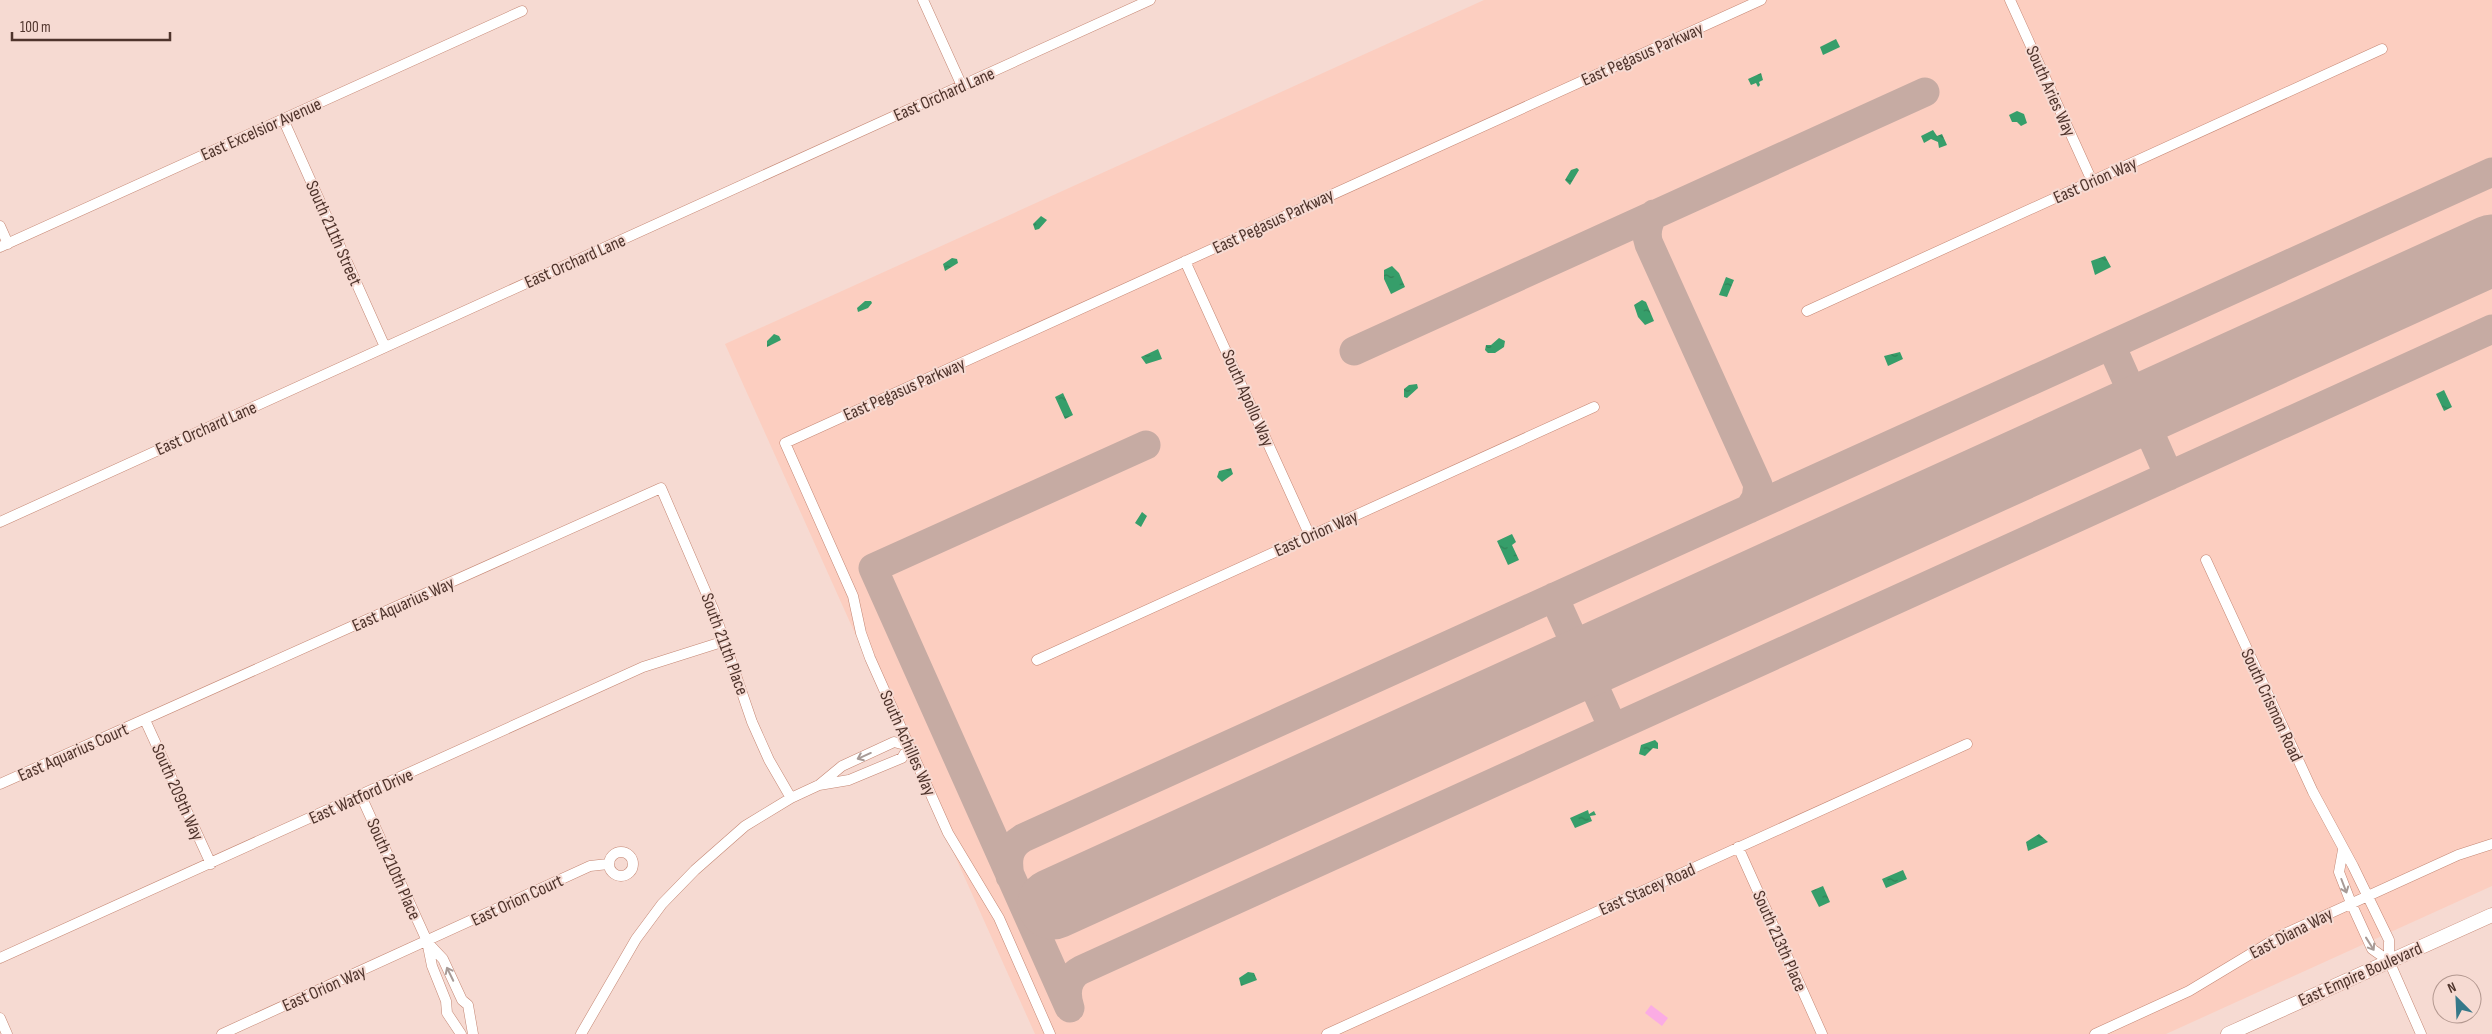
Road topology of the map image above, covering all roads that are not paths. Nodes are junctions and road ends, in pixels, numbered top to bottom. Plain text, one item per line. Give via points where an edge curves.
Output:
1 (923, 0) edge
2 (1150, 0) edge
3 (1761, 0) edge
4 (2010, 0) edge
5 (522, 11) dead end
6 (2382, 49) dead end
7 (962, 86) junction
8 (283, 119) junction
9 (2092, 181) junction
10 (0, 226) edge
11 (4, 246) edge
12 (1185, 261) junction
13 (1807, 310) dead end
14 (385, 347) junction
15 (1594, 407) dead end
16 (785, 442) joint
17 (661, 488) joint
18 (0, 522) edge
19 (1310, 536) junction
20 (2206, 560) dead end
21 (726, 641) junction
22 (1037, 660) dead end
23 (146, 720) junction
24 (1967, 744) dead end
25 (909, 746) junction
26 (0, 784) edge
27 (819, 785) junction
28 (361, 796) junction
29 (791, 798) junction
30 (2492, 844) edge
31 (1738, 847) junction
32 (2343, 850) junction
33 (211, 864) junction
34 (608, 864) dead end
35 (2368, 896) junction
36 (2351, 903) junction
37 (2492, 915) edge
38 (426, 941) junction
39 (0, 958) edge
40 (2389, 961) junction
41 (462, 1000) junction
42 (447, 1007) junction
43 (0, 1018) edge
44 (7, 1034) edge
45 (222, 1034) edge
46 (461, 1034) edge
47 (473, 1034) edge
48 (581, 1034) edge
49 (1050, 1034) edge
50 (1327, 1034) edge
51 (1822, 1034) edge
52 (2095, 1034) edge
53 (2228, 1034) edge
54 (2421, 1034) edge

1 - 7 street
2 - 7 street, East Orchard Lane
3 - 12 street, East Pegasus Parkway
4 - 9 street, South Aries Way
5 - 8 street, East Excelsior Avenue
6 - 9 street, East Orion Way
7 - 14 street, East Orchard Lane
8 - 11 street, East Excelsior Avenue
8 - 14 street, South 211th Street
9 - 13 street, East Orion Way
10 - 11 street
12 - 16 street, East Pegasus Parkway
12 - 19 street, South Apollo Way
14 - 18 street, East Orchard Lane
15 - 19 street, East Orion Way
16 - 25 street, South Achilles Way via 853,596 870,658
17 - 21 street, South 211th Place
17 - 23 street, East Aquarius Way
19 - 22 street, East Orion Way
20 - 32 street, South Crismon Road
21 - 28 street, East Watford Drive via 644,667
21 - 29 street, South 211th Place via 752,722
23 - 26 street, East Aquarius Court
23 - 33 street, South 209th Way
24 - 31 street, East Stacey Road
25 - 27 street via 902,758 849,780
25 -> 27 street via 894,742 842,766
25 - 49 street, South Achilles Way via 956,850 999,918
27 - 29 street
28 - 33 street, East Watford Drive
28 - 38 street, South 210th Place
29 - 48 street via 745,826 662,904 636,939
30 - 35 street, East Diana Way via 2458,855
31 - 50 street, East Stacey Road
31 - 51 street, South 213th Place
32 - 35 street, South Crismon Road
32 -> 36 street via 2338,872
33 - 39 street, East Watford Drive
34 - 38 street, East Orion Court via 590,866
35 - 36 street, East Diana Way
35 - 40 street, South Crismon Road via 2389,940
36 -> 40 street via 2372,949
36 - 52 street, East Diana Way via 2262,945 2189,991
37 - 40 street, East Empire Boulevard
41 -> 38 street, South 210th Place via 442,959
38 - 42 street, South 210th Place
38 - 45 street, East Orion Way
40 - 53 street, East Empire Boulevard
40 - 54 street
41 - 42 street
41 - 47 street, South 210th Place via 470,1008
42 - 46 street, South 210th Place via 448,1016
43 - 44 street

